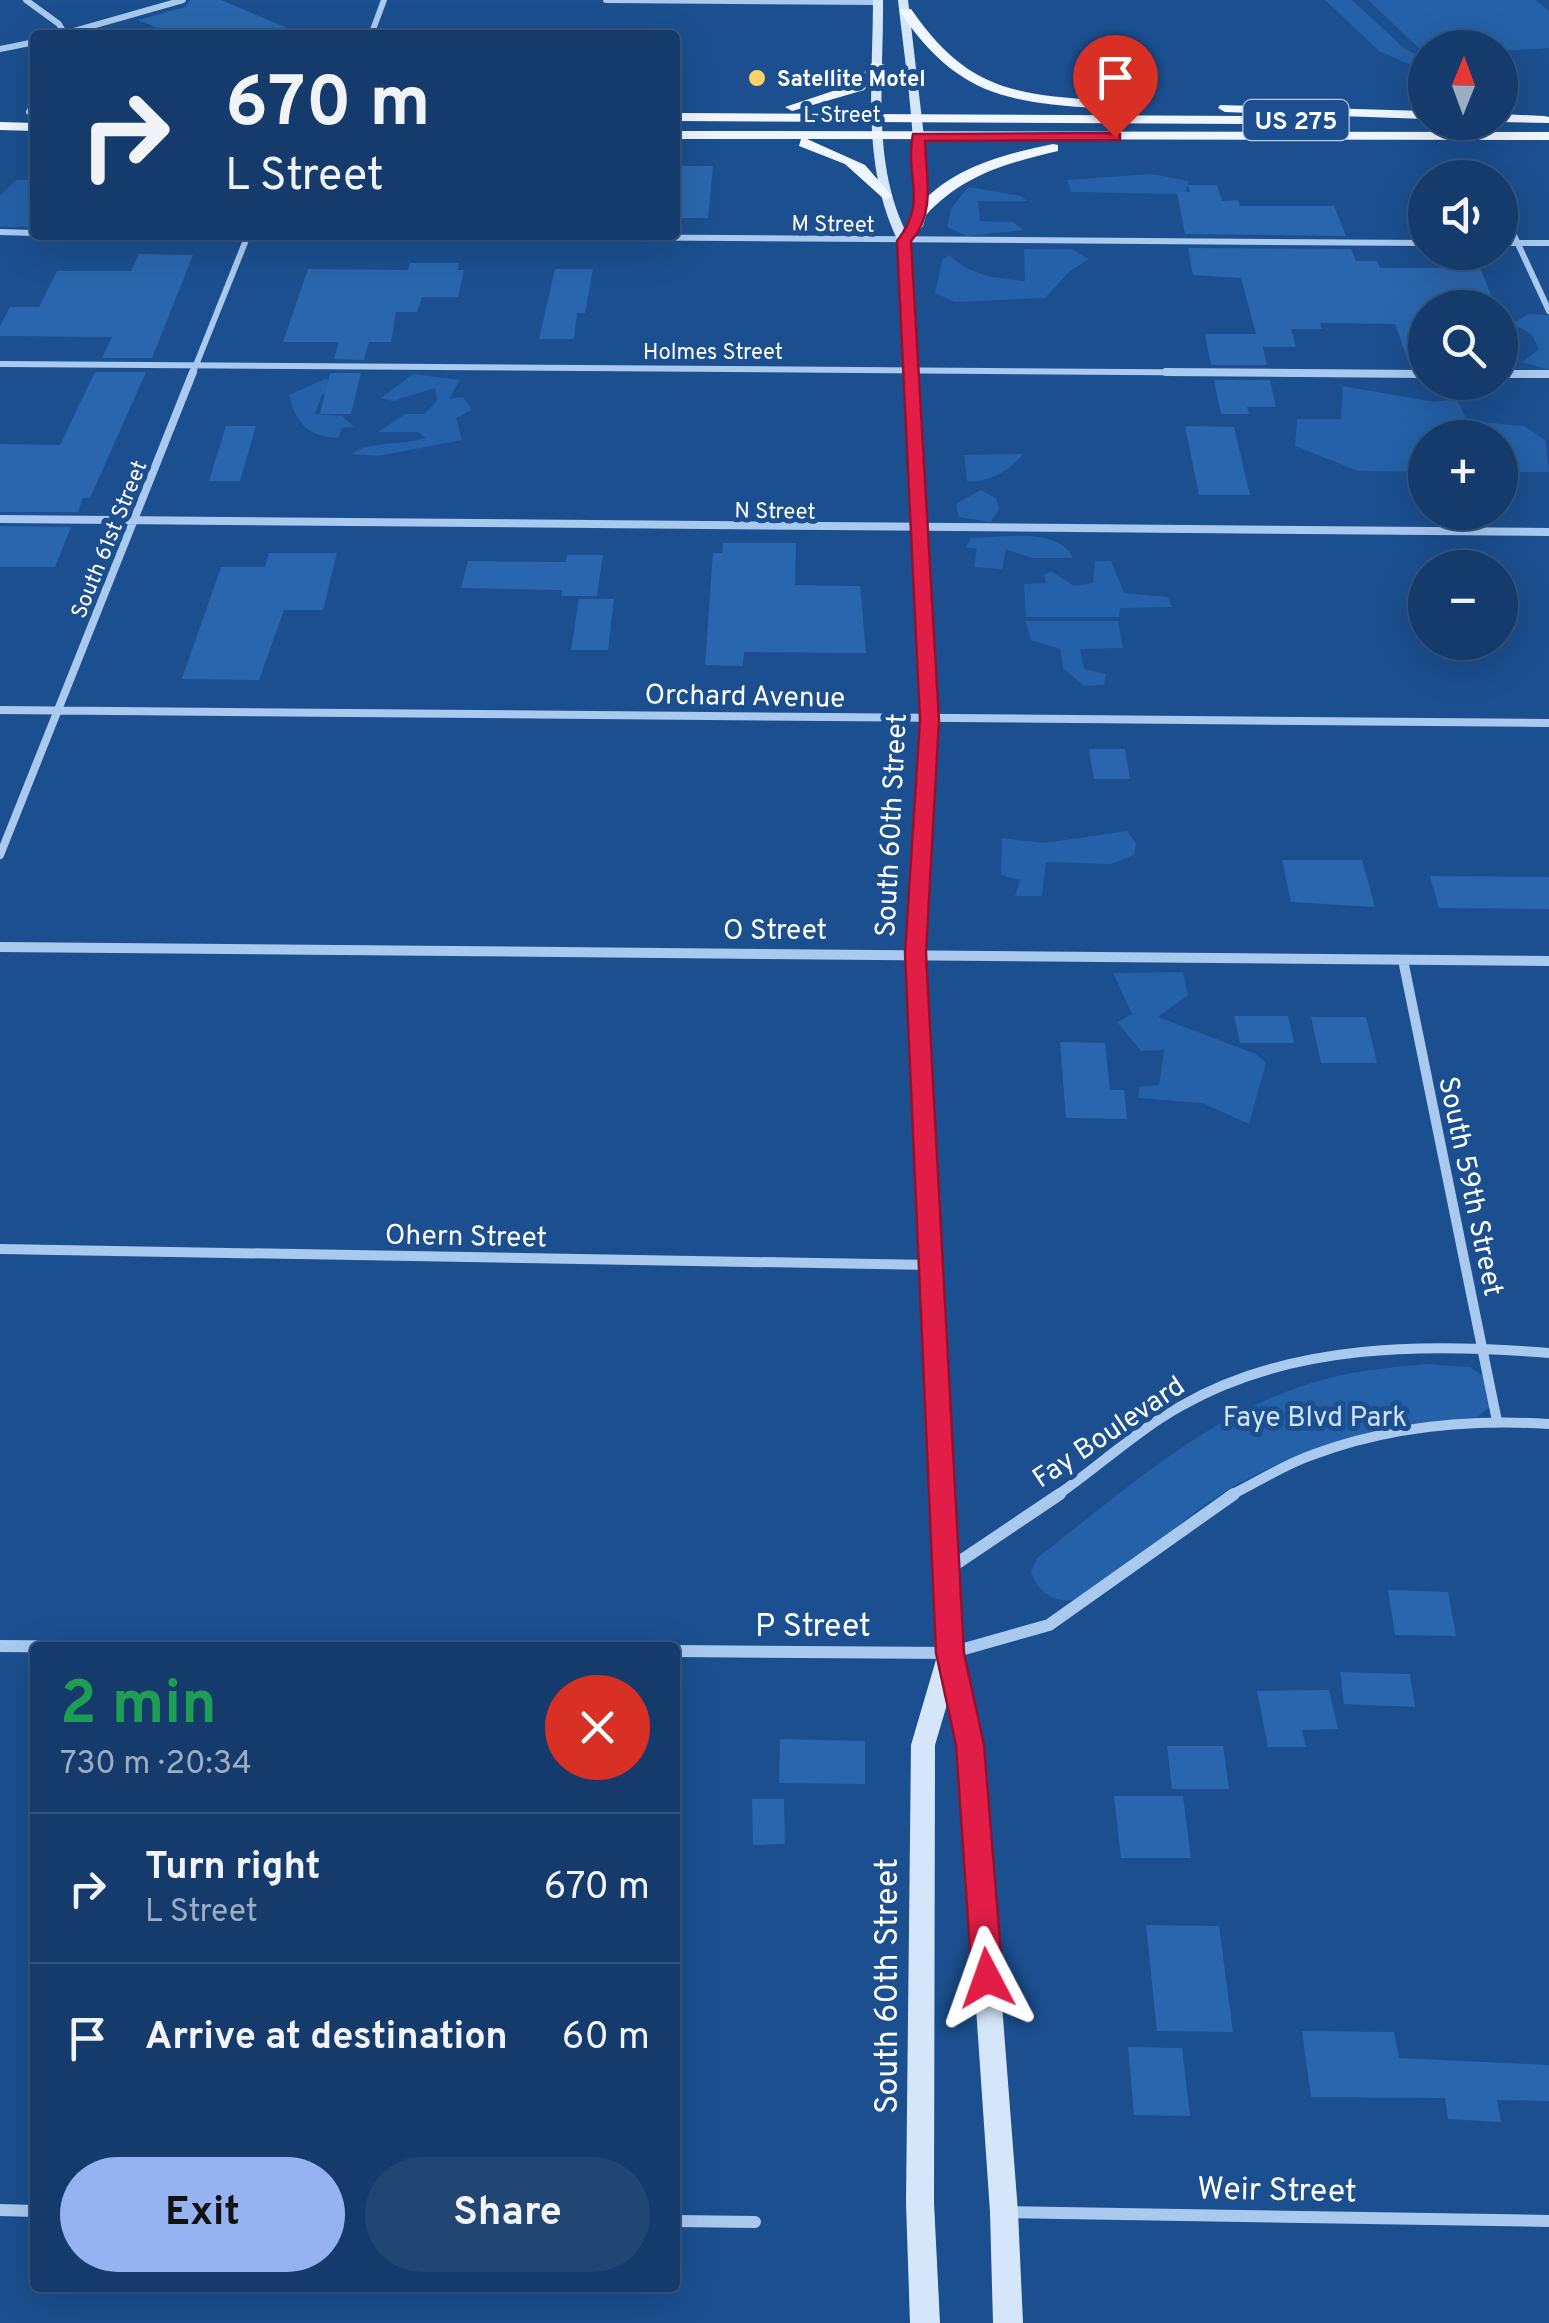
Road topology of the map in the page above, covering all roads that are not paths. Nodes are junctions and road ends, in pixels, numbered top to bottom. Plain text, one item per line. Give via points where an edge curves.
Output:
1 (26, 0) edge
2 (183, 0) edge
3 (384, 0) edge
4 (606, 0) edge
5 (878, 1) edge
6 (904, 6) edge
7 (62, 30) edge
8 (81, 30) edge
9 (374, 30) edge
10 (30, 43) edge
11 (0, 49) edge
12 (878, 64) junction
13 (680, 109) edge
14 (0, 112) edge
15 (30, 113) edge
16 (30, 114) edge
17 (680, 117) edge
18 (707, 117) junction
19 (1408, 117) edge
20 (880, 118) junction
21 (916, 118) junction
22 (1408, 118) edge
23 (1518, 120) edge
24 (1549, 121) edge
25 (0, 126) edge
26 (680, 135) edge
27 (735, 136) junction
28 (880, 136) junction
29 (1549, 136) edge
30 (918, 137) junction
31 (1234, 137) junction
32 (885, 196) junction
33 (921, 212) junction
34 (0, 232) edge
35 (30, 233) edge
36 (680, 239) edge
37 (246, 240) edge
38 (904, 241) junction
39 (1408, 243) edge
40 (1518, 243) joint
41 (1549, 243) edge
42 (1549, 311) edge
43 (0, 364) edge
44 (197, 366) junction
45 (913, 372) junction
46 (1408, 374) edge
47 (1518, 374) edge
48 (1549, 374) edge
49 (0, 520) edge
50 (134, 521) junction
51 (920, 528) junction
52 (1549, 532) edge
53 (0, 710) edge
54 (58, 710) junction
55 (930, 720) junction
56 (1549, 723) edge
57 (0, 856) edge
58 (0, 947) edge
59 (916, 953) junction
60 (1403, 960) junction
61 (1549, 962) edge
62 (0, 1249) edge
63 (932, 1266) junction
64 (1482, 1346) junction
65 (1549, 1353) edge
66 (1498, 1420) junction
67 (1549, 1424) edge
68 (946, 1570) junction
69 (0, 1646) edge
70 (30, 1646) edge
71 (680, 1651) edge
72 (950, 1653) junction
73 (0, 2210) edge
74 (30, 2211) edge
75 (1004, 2212) junction
76 (1549, 2220) edge
77 (680, 2221) edge
78 (755, 2222) dead end
79 (924, 2323) edge
80 (1008, 2323) edge

1 - 7 street
2 - 8 street
3 - 9 street
4 - 5 street
5 - 12 main road, South 60th Street
6 - 19 main road via 958,71 1025,95
6 - 21 main road
10 - 11 street
12 - 18 main road via 859,87 826,100
12 - 20 main road, South 60th Street
13 - 18 main road
14 - 15 main road
16 - 25 main road
17 - 18 main road, L Street / US 275
18 - 20 main road, L Street / US 275
20 - 21 main road, L Street / US 275
20 - 28 main road, South 60th Street
21 - 22 main road, L Street / US 275
21 - 30 main road
23 - 24 main road
26 - 27 main road, L Street / US 275
27 - 28 main road, L Street / US 275
27 - 32 main road via 805,144 845,157 870,173
28 - 30 main road, L Street / US 275
28 - 32 main road, South 60th Street
29 - 31 main road, L Street / US 275
30 - 31 main road, L Street / US 275
30 - 33 main road
31 - 33 main road via 1101,143 1008,158 948,185
32 - 38 main road, South 60th Street
33 - 38 main road
34 - 35 street
36 - 38 street, M Street
37 - 44 street, South 61st Street
38 - 39 street, M Street
38 - 45 main road, South 60th Street
40 - 41 street
40 - 42 street
43 - 44 street, Holmes Street
44 - 45 street, Holmes Street
44 - 50 street, South 61st Street
45 - 46 street, Holmes Street
45 - 51 main road, South 60th Street
47 - 48 street
49 - 50 street, N Street
50 - 51 street, N Street
50 - 54 street, South 61st Street
51 - 52 street, N Street
51 - 55 main road, South 60th Street
53 - 54 street, Orchard Avenue
54 - 55 street, Orchard Avenue
54 - 57 street, South 61st Street
55 - 56 street, Orchard Avenue
55 - 59 main road, South 60th Street
58 - 59 street, O Street
59 - 60 street, O Street
59 - 63 main road, South 60th Street
60 - 61 street, O Street
60 - 64 street, South 59th Street
62 - 63 street, Ohern Street
63 - 68 main road, South 60th Street
64 - 65 street, Fay Boulevard
64 - 66 street, South 59th Street
64 - 68 street, Fay Boulevard via 1385,1347 1326,1356 1268,1369 1196,1398
66 - 67 street
66 - 72 street via 1364,1438 1308,1456 1216,1504 1049,1625
68 - 72 main road, South 60th Street
69 - 70 street
71 - 72 street, P Street
72 - 75 main road, South 60th Street via 970,1745
72 - 79 main road, South 60th Street via 923,1746
73 - 74 street
75 - 76 street, Weir Street
75 - 80 main road, South 60th Street
77 - 78 street

